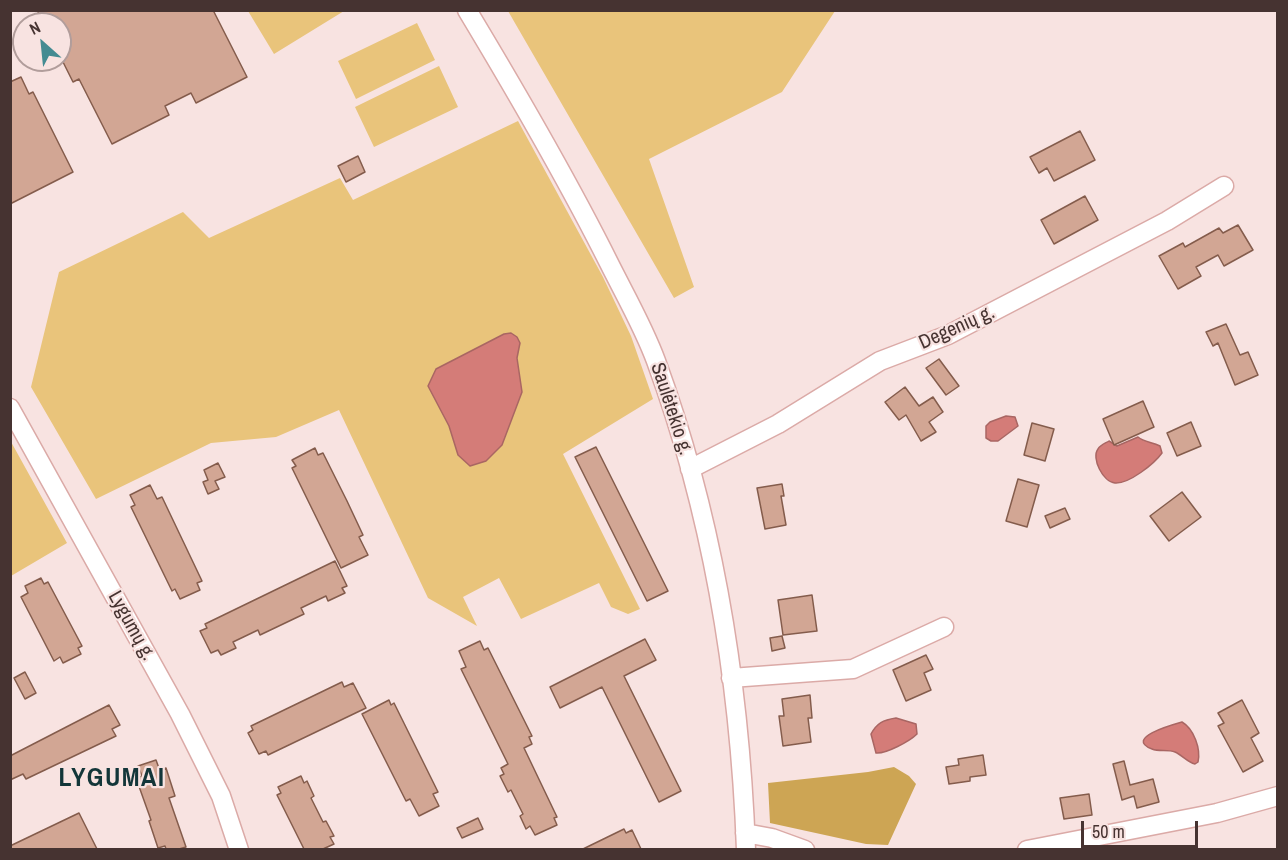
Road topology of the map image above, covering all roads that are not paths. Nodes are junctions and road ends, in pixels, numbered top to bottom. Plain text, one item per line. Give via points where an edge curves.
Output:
1 (467, 10) edge
2 (1224, 186) dead end
3 (10, 408) edge
4 (690, 469) junction
5 (944, 627) dead end
6 (731, 678) junction
7 (1278, 796) edge
8 (746, 841) edge
9 (240, 849) edge
10 (806, 849) edge
11 (1027, 849) edge

1 - 4 street, Saulėtekio g. via 532,119 630,306 656,360
2 - 4 street, Degenių g. via 1167,221 966,326 880,361 778,424
3 - 9 street, Lygumų g. via 180,714 221,796
4 - 6 street, Saulėtekio g. via 715,577
5 - 6 street via 853,669
6 - 8 street, Saulėtekio g.
7 - 11 street via 1217,813
8 - 10 street via 772,838

